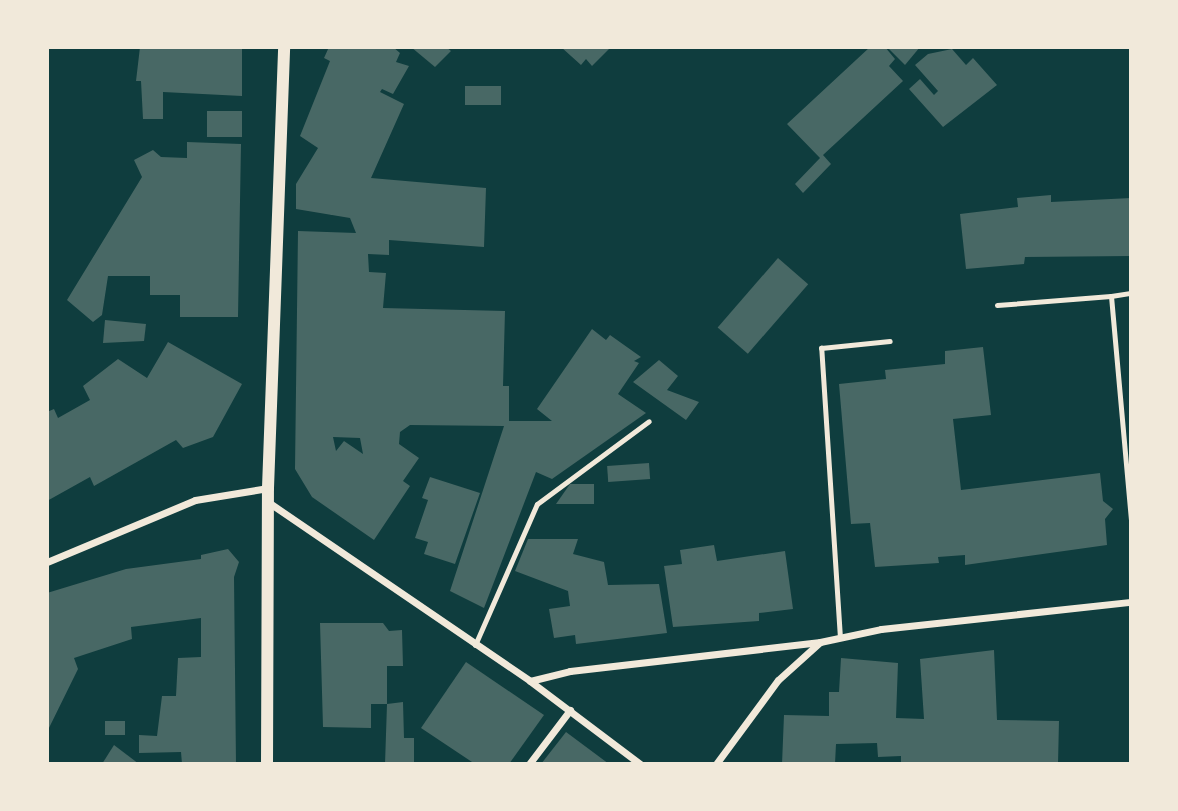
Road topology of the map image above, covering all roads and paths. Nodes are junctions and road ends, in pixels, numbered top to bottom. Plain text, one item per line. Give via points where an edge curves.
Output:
1 (284, 47) edge
2 (1131, 293) edge
3 (1111, 296) junction
4 (997, 305) dead end
5 (890, 341) dead end
6 (649, 421) dead end
7 (268, 488) junction
8 (268, 502) junction
9 (1131, 521) edge
10 (47, 562) edge
11 (1131, 602) edge
12 (840, 638) junction
13 (820, 642) junction
14 (475, 645) junction
15 (530, 681) junction
16 (570, 710) junction
17 (267, 764) edge
18 (529, 764) edge
19 (639, 764) edge
20 (716, 764) edge

1 - 7 street
2 - 3 lane
3 - 4 lane
3 - 9 lane
5 - 12 lane via 821,348
6 - 14 lane via 537,505
7 - 8 street
7 - 10 street via 195,500 97,537
8 - 14 street
8 - 17 street
11 - 12 street
12 - 13 street
13 - 15 street via 570,671
13 - 20 street via 778,680
14 - 15 street
15 - 16 street
16 - 18 street
16 - 19 street

